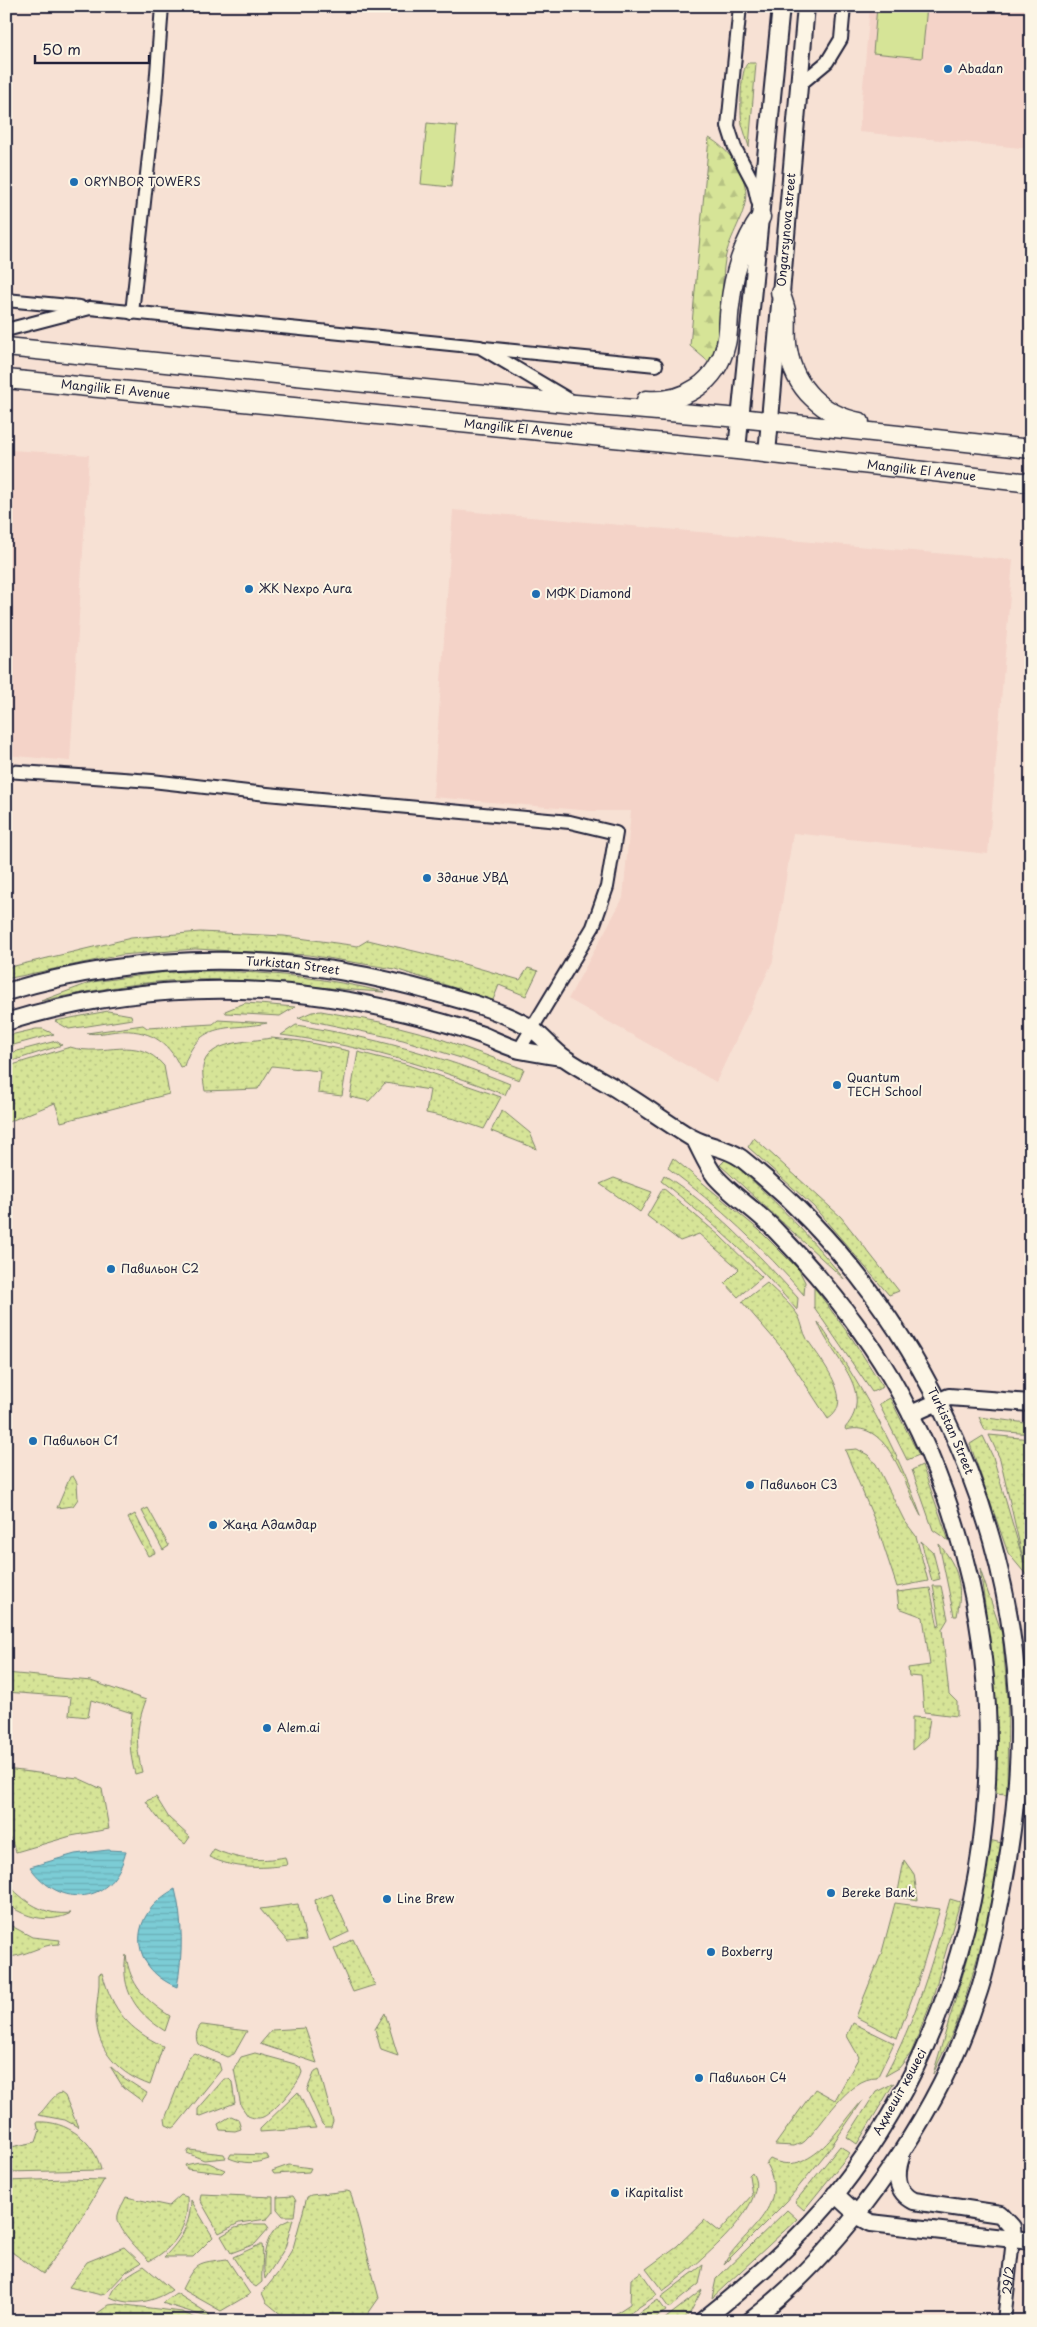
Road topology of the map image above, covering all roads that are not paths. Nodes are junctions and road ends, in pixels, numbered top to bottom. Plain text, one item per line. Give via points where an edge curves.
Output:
1 (162, 6) edge
2 (740, 6) edge
3 (781, 6) edge
4 (806, 6) edge
5 (844, 6) edge
6 (798, 86) junction
7 (761, 216) junction
8 (780, 292) junction
9 (6, 300) edge
10 (90, 308) junction
11 (132, 313) junction
12 (6, 330) edge
13 (6, 347) edge
14 (480, 347) junction
15 (656, 364) dead end
16 (6, 379) edge
17 (582, 404) junction
18 (740, 418) junction
19 (770, 421) junction
20 (934, 440) junction
21 (737, 450) junction
22 (1031, 450) edge
23 (767, 454) junction
24 (1031, 482) edge
25 (6, 772) edge
26 (6, 992) edge
27 (6, 1022) edge
28 (532, 1028) junction
29 (519, 1050) junction
30 (562, 1057) junction
31 (695, 1140) junction
32 (938, 1400) junction
33 (1031, 1403) edge
34 (911, 1414) junction
35 (987, 1803) joint
36 (904, 2147) junction
37 (835, 2194) junction
38 (856, 2214) junction
39 (1012, 2239) junction
40 (1031, 2241) edge
41 (702, 2321) edge
42 (750, 2321) edge
43 (1004, 2321) edge

1 - 11 street
2 - 7 street via 728,126 734,148 754,184
3 - 7 street, Ongarsynova street
4 - 6 street, Ongarsynova street
5 - 6 street via 840,39 827,62
6 - 8 street, Ongarsynova street
7 - 17 main road via 742,251 730,306 726,345 716,369 702,386 673,399
7 - 18 street, Ongarsynova street
8 - 19 street, Ongarsynova street
8 - 20 main road via 786,310 788,350 797,377 810,396 826,410 844,419 896,428
9 - 10 street
10 - 11 street
10 - 12 street
11 - 14 street
13 - 17 main road
14 - 15 street
14 - 17 street
16 - 21 main road, Mangilik El Avenue
17 - 18 main road
18 - 19 main road
18 - 21 street, Ongarsynova street
19 - 20 main road
19 - 23 street, Ongarsynova street
20 - 22 main road
21 - 23 main road, Mangilik El Avenue
23 - 24 main road, Mangilik El Avenue
25 - 28 street via 152,781 570,822 616,833 606,887 594,927
26 - 28 street, Turkistan Street via 89,972 166,961 270,962 337,970 415,987 496,1012
27 - 29 street, Turkistan Street via 57,1008 137,994 175,990 242,990 318,997 402,1012 463,1029
28 - 29 street
28 - 30 street, Turkistan Street
29 - 30 street, Turkistan Street
30 - 31 street, Turkistan Street
31 - 32 street, Turkistan Street via 733,1152 766,1179 843,1257 886,1313
31 - 34 street, Turkistan Street via 715,1175 772,1226 828,1287 868,1341
32 - 33 street via 956,1396
32 - 34 street
32 - 36 street, Turkistan Street via 973,1480 995,1552 1017,1680 1019,1722 1014,1817 1002,1897 979,1992 959,2044
34 - 35 street, Turkistan Street via 948,1500 974,1594 988,1707
35 - 37 street, Ақмешіт көшесі via 969,1912 941,2011 903,2091
36 - 38 street
36 - 39 street via 897,2174 898,2184 908,2198 1000,2214 1012,2228
37 - 38 street
37 - 41 street, Ақмешіт көшесі via 762,2271
38 - 39 street via 874,2224
38 - 42 street via 803,2273
39 - 40 street
39 - 43 street, 29/2

